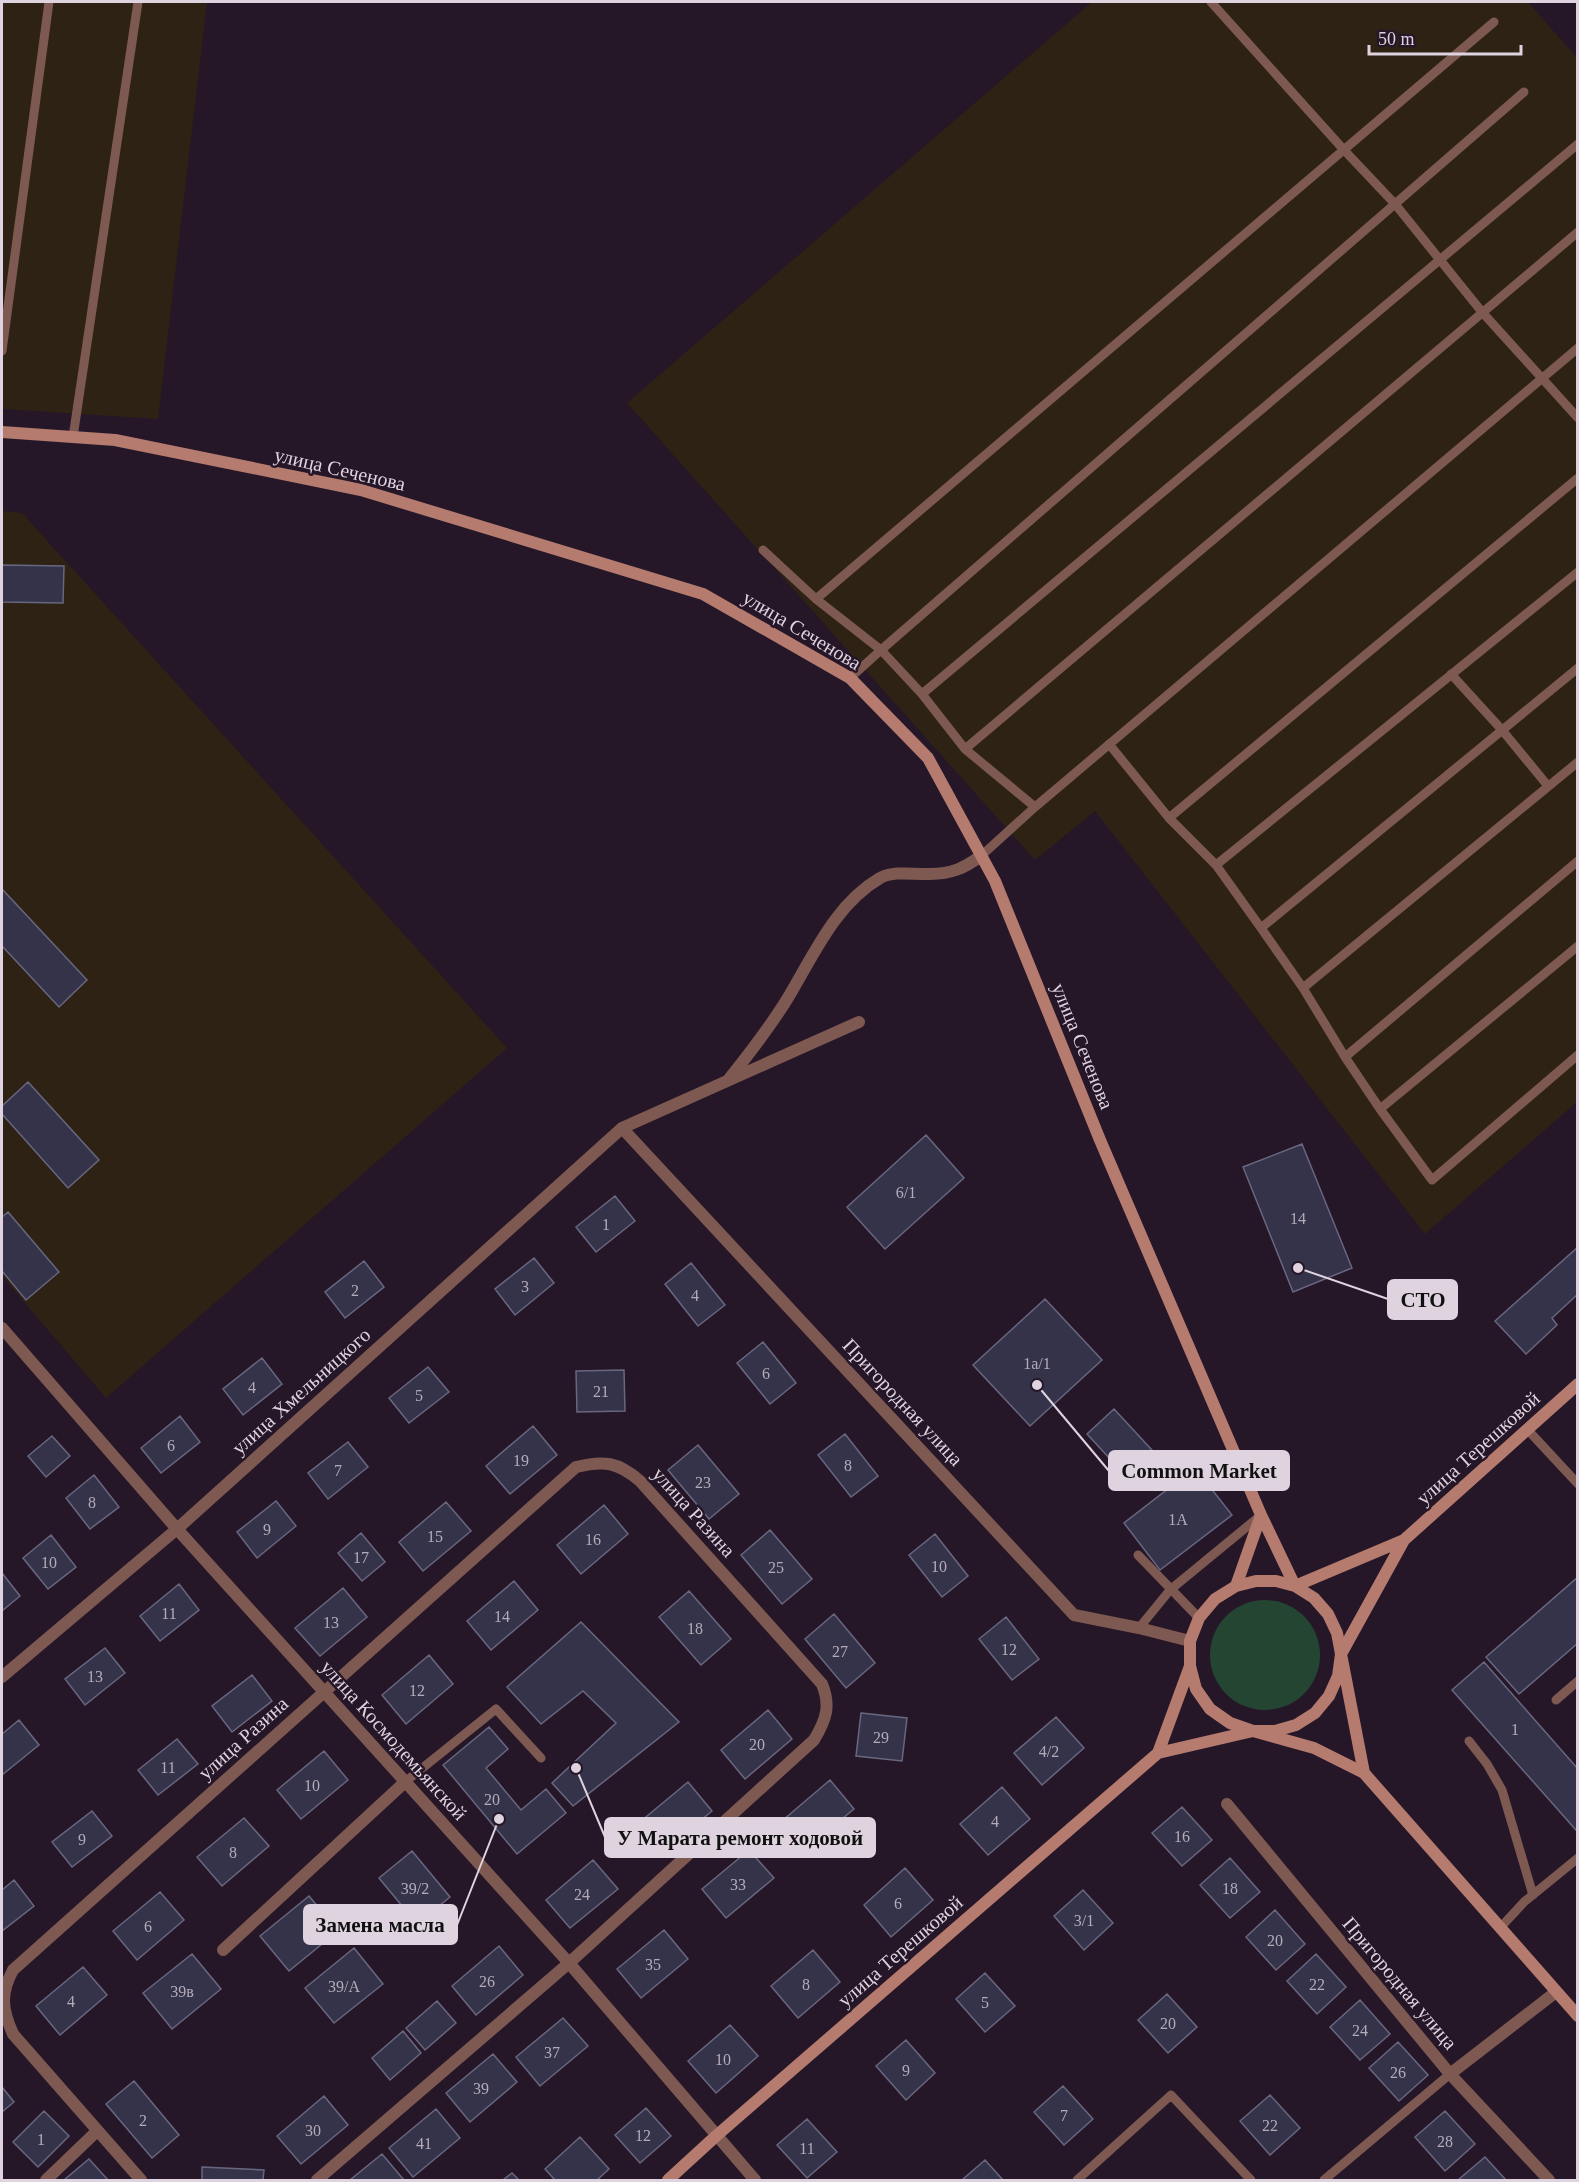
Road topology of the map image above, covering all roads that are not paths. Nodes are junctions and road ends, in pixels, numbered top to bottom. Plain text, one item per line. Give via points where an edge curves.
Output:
1 (49, 2) edge
2 (138, 2) edge
3 (1211, 2) edge
4 (1494, 22) dead end
5 (1524, 92) dead end
6 (1578, 144) edge
7 (1344, 150) junction
8 (1395, 204) junction
9 (1578, 232) edge
10 (1440, 260) junction
11 (1482, 312) junction
12 (1578, 348) edge
13 (2, 351) edge
14 (1542, 377) junction
15 (1578, 418) edge
16 (2, 432) edge
17 (73, 438) junction
18 (1578, 478) edge
19 (763, 550) dead end
20 (1578, 572) edge
21 (816, 598) junction
22 (881, 650) junction
23 (1578, 668) edge
24 (1451, 674) junction
25 (850, 678) junction
26 (922, 694) junction
27 (1502, 730) junction
28 (1109, 744) junction
29 (965, 749) junction
30 (1578, 762) edge
31 (1548, 786) junction
32 (1035, 807) junction
33 (1169, 818) junction
34 (981, 856) junction
35 (1578, 861) edge
36 (1216, 865) junction
37 (1261, 928) junction
38 (1578, 946) edge
39 (1303, 988) junction
40 (859, 1022) dead end
41 (1578, 1055) edge
42 (1345, 1056) junction
43 (727, 1083) junction
44 (1380, 1109) junction
45 (622, 1128) junction
46 (2, 1328) edge
47 (1578, 1384) edge
48 (1527, 1429) junction
49 (1578, 1484) edge
50 (1261, 1515) junction
51 (177, 1529) junction
52 (1404, 1540) junction
53 (1138, 1555) dead end
54 (1236, 1586) junction
55 (1295, 1586) junction
56 (1170, 1590) junction
57 (1199, 1618) junction
58 (1139, 1628) junction
59 (1190, 1641) junction
60 (1341, 1654) junction
61 (1190, 1666) junction
62 (2, 1675) edge
63 (1578, 1681) edge
64 (323, 1692) junction
65 (1556, 1700) dead end
66 (1253, 1731) junction
67 (1468, 1741) dead end
68 (1158, 1753) junction
69 (541, 1758) dead end
70 (1364, 1773) junction
71 (405, 1782) junction
72 (1227, 1804) dead end
73 (1578, 1858) edge
74 (1533, 1894) junction
75 (1500, 1928) junction
76 (223, 1950) dead end
77 (569, 1963) junction
78 (1556, 1992) junction
79 (1576, 2011) edge
80 (1450, 2074) junction
81 (96, 2132) junction
82 (716, 2136) junction
83 (46, 2181) edge
84 (141, 2181) edge
85 (317, 2181) edge
86 (668, 2181) edge
87 (755, 2181) edge
88 (1077, 2181) edge
89 (1251, 2181) edge
90 (1324, 2181) edge
91 (1549, 2181) edge

1 - 13 lane
2 - 17 lane
3 - 7 lane
4 - 7 lane
5 - 8 lane
6 - 10 lane
7 - 8 lane
7 - 21 lane
8 - 10 lane
8 - 22 lane
9 - 11 lane
10 - 11 lane
10 - 26 lane
11 - 14 lane
11 - 29 lane
12 - 14 lane
14 - 15 lane
14 - 28 lane
16 - 17 street, улица Сеченова
17 - 25 street, улица Сеченова via 115,440 361,490 703,594
18 - 33 lane
19 - 21 lane
20 - 24 lane
21 - 22 lane
22 - 25 lane
22 - 26 lane
23 - 27 lane
24 - 27 lane
24 - 36 lane
25 - 34 street, улица Сеченова via 928,758
26 - 29 lane
27 - 31 lane
27 - 37 lane
28 - 32 lane
28 - 33 lane
29 - 32 lane
30 - 31 lane
31 - 39 lane
32 - 34 lane
33 - 36 lane
34 - 43 street via 963,869 883,877 854,897 820,941 786,1001
34 - 50 street, улица Сеченова via 995,881 1100,1140
35 - 42 lane
36 - 37 lane
37 - 39 lane
38 - 44 lane
39 - 42 lane
40 - 43 street, улица Хмельницкого
41 - 44 lane via 1432,1180
42 - 44 lane
43 - 45 street, улица Хмельницкого
45 - 51 street, улица Хмельницкого
45 - 58 street, Пригородная улица via 1074,1615
46 - 51 street, улица Космодемьянской
47 - 48 street, улица Терешковой
48 - 49 lane
48 - 52 street, улица Терешковой
50 - 54 street
50 - 55 street, улица Сеченова
50 - 56 lane
51 - 62 street, улица Хмельницкого
51 - 64 street, улица Космодемьянской
52 - 55 street, улица Терешковой
52 - 60 street, улица Терешковой
53 - 56 lane
54 - 55 street, улица Терешковой via 1276,1581
54 - 57 street, улица Терешковой via 1215,1599
55 - 60 street, улица Терешковой via 1314,1598 1328,1614
56 - 57 lane
56 - 58 lane
57 - 59 street, улица Терешковой
58 - 59 street, Пригородная улица
59 - 61 street, улица Терешковой
60 - 66 street, улица Терешковой via 1334,1686 1315,1713 1286,1728
60 - 70 street
61 - 66 street, улица Терешковой via 1196,1689 1210,1709 1230,1723
61 - 68 street, улица Терешковой
63 - 65 lane
64 - 71 street, улица Космодемьянской
64 - 77 street, улица Разина via 576,1467 595,1462 616,1465 640,1481 822,1684 828,1710 814,1740
64 - 81 street, улица Разина via 13,1970 5,1982 2,1999 13,2034
66 - 68 street, улица Терешковой
66 - 70 street via 1314,1748
67 - 74 lane via 1502,1790
68 - 82 street, улица Терешковой
69 - 71 lane via 496,1709
70 - 75 street
71 - 76 street
71 - 77 street, улица Космодемьянской
72 - 80 street, Пригородная улица
73 - 74 lane
74 - 75 lane
75 - 78 street
77 - 82 street, улица Космодемьянской
77 - 85 street, улица Разина
78 - 79 street
78 - 80 street
80 - 90 lane
80 - 91 street, Пригородная улица
81 - 83 street
81 - 84 street, улица Разина
82 - 86 street, улица Терешковой
82 - 87 street, улица Космодемьянской
88 - 89 lane via 1171,2095

